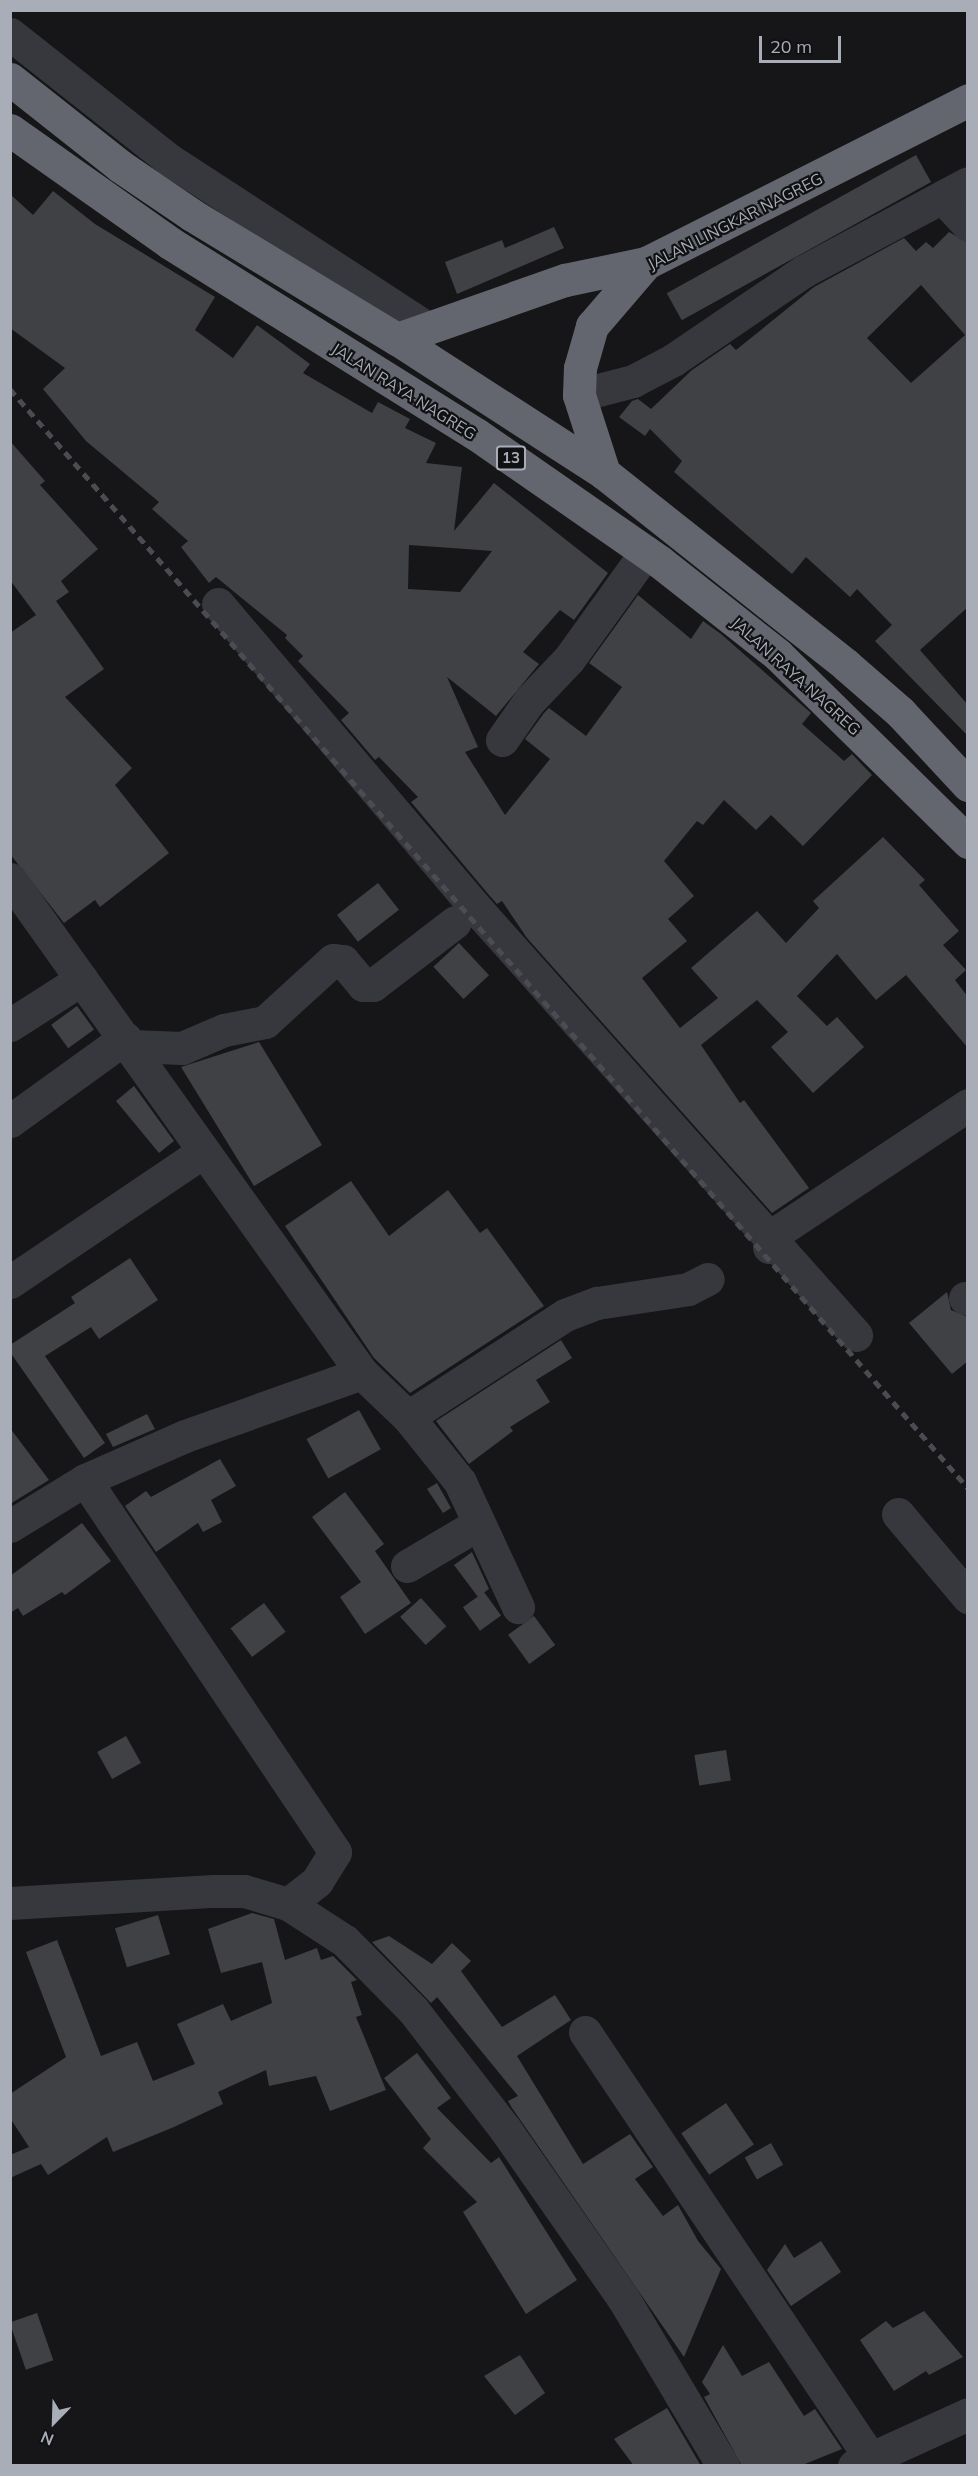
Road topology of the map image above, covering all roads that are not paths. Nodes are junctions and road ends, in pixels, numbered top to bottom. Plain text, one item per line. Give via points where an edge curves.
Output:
1 (10, 34) edge
2 (10, 79) edge
3 (968, 100) edge
4 (10, 130) edge
5 (955, 190) edge
6 (968, 225) edge
7 (646, 263) junction
8 (412, 333) junction
9 (579, 396) junction
10 (604, 473) junction
11 (646, 552) junction
12 (218, 604) dead end
13 (502, 740) dead end
14 (968, 785) edge
15 (968, 842) edge
16 (13, 889) edge
17 (467, 913) junction
18 (82, 979) junction
19 (10, 1025) edge
20 (128, 1042) junction
21 (968, 1105) edge
22 (10, 1121) edge
23 (201, 1153) junction
24 (770, 1241) junction
25 (708, 1279) dead end
26 (10, 1282) edge
27 (856, 1335) dead end
28 (362, 1373) junction
29 (408, 1417) junction
30 (85, 1480) junction
31 (898, 1514) dead end
32 (478, 1524) junction
33 (10, 1526) edge
34 (407, 1566) dead end
35 (968, 1597) edge
36 (518, 1606) dead end
37 (10, 1903) edge
38 (288, 1904) junction
39 (585, 2032) dead end
40 (968, 2414) edge
41 (878, 2460) edge
42 (723, 2466) edge

1 - 8 street via 168,159
2 - 8 highway, 13 via 120,166 192,215
3 - 7 highway, JALAN LINGKAR NAGREG
4 - 11 highway, JALAN RAYA NAGREG / 13 via 170,243 476,434
5 - 6 street
5 - 9 street via 804,271 673,360 633,381
7 - 8 highway via 565,280
7 - 9 highway, JALAN LINGKAR NAGREG via 592,326 580,368
8 - 10 highway, 13
9 - 10 highway, JALAN LINGKAR NAGREG
10 - 14 highway, 13 via 846,665 900,712
11 - 13 street via 570,659 529,701
11 - 15 highway, JALAN RAYA NAGREG / 13 via 778,655
12 - 17 street
16 - 18 street
17 - 20 street via 373,985 363,985 343,961 333,960 265,1022 224,1030 182,1048
17 - 24 street
18 - 19 street
18 - 20 street
20 - 22 street
20 - 23 street
21 - 24 street
23 - 26 street
23 - 28 street
24 - 27 street
25 - 29 street via 687,1289 597,1303 565,1315
28 - 29 street
28 - 30 street via 185,1436
29 - 32 street via 460,1482
30 - 33 street
30 - 38 street via 335,1852 317,1881
31 - 35 street
32 - 34 street
32 - 36 street
37 - 38 street via 244,1891
38 - 42 street via 345,1941 413,2010 505,2129 623,2298
39 - 41 street
40 - 41 street

